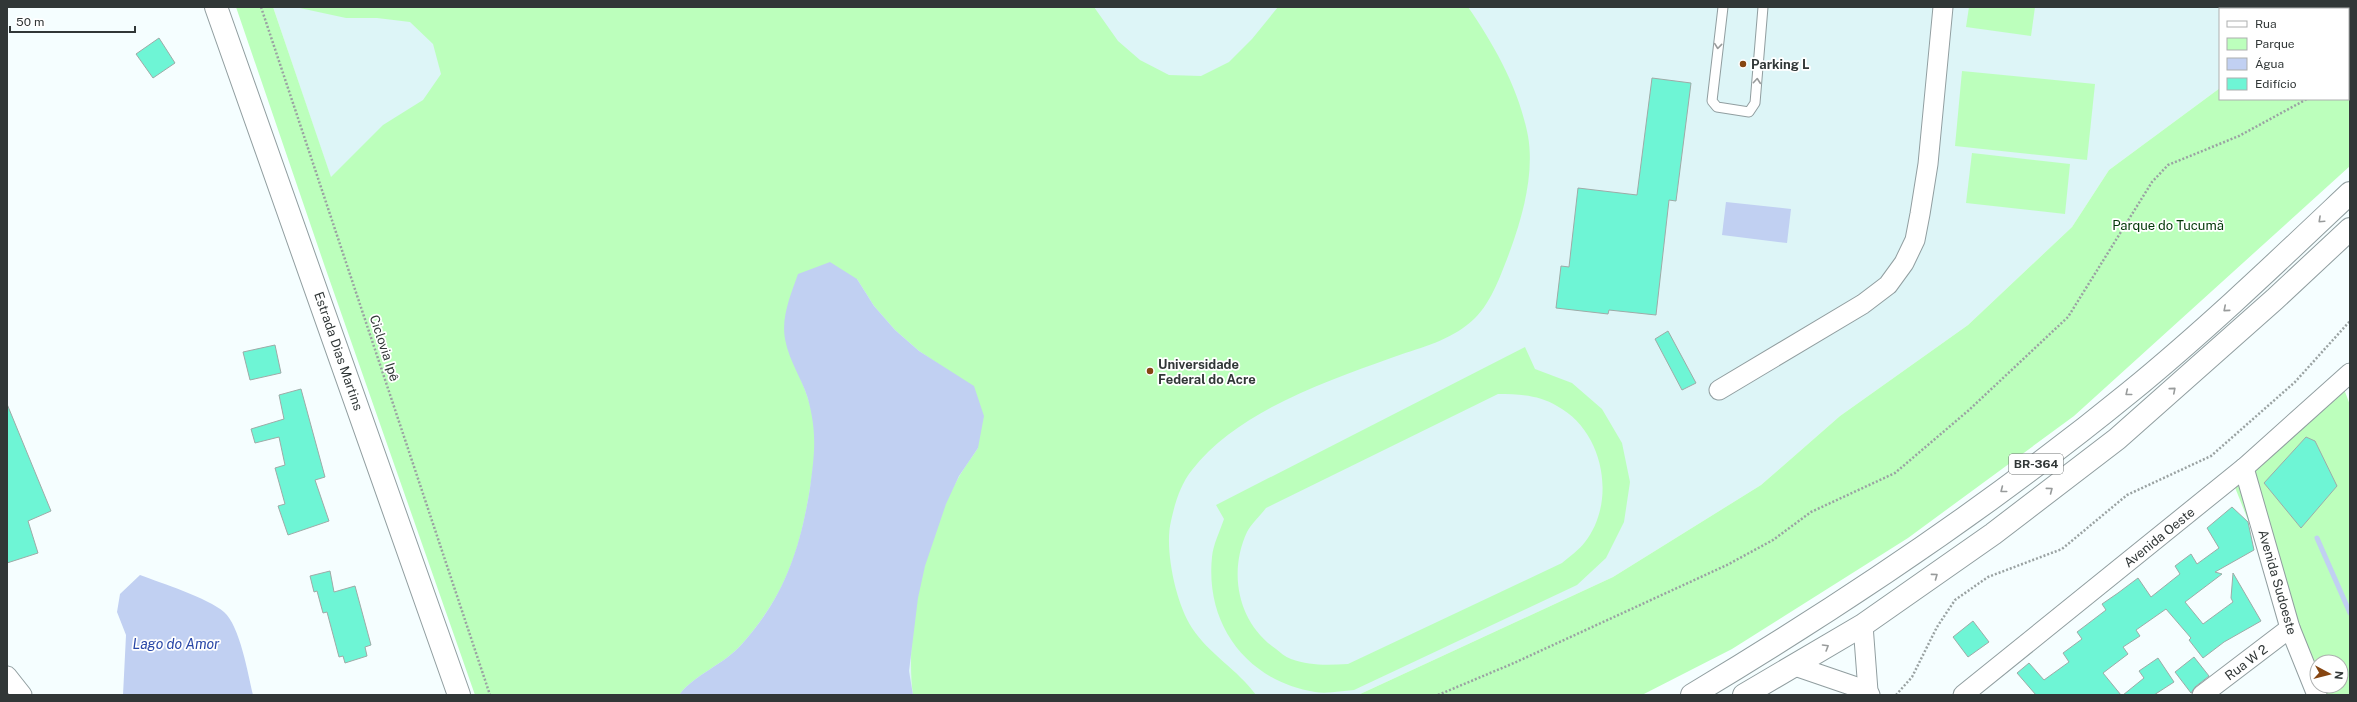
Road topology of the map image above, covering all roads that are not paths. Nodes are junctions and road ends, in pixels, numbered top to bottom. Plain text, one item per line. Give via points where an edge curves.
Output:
1 (216, 7) edge
2 (1722, 7) edge
3 (1763, 7) edge
4 (1943, 7) edge
5 (2350, 193) edge
6 (2350, 228) edge
7 (2350, 373) edge
8 (1719, 390) dead end
9 (2244, 468) junction
10 (1863, 625) junction
11 (2290, 628) junction
12 (1795, 666) junction
13 (7, 676) edge
14 (1869, 693) edge
15 (22, 695) edge
16 (459, 695) edge
17 (1692, 695) edge
18 (1744, 695) edge
19 (1963, 695) edge
20 (2202, 695) edge
21 (2317, 695) edge

1 - 16 main road, Estrada Dias Martins
2 -> 3 lane via 1712,101 1717,108 1749,112 1755,103
4 - 8 street via 1927,171 1915,240 1904,263 1888,285 1863,304
5 -> 17 main road, BR-364 via 2251,288 2136,387 1971,514
10 -> 6 main road, BR-364 via 1993,534 2117,438 2269,305
7 - 9 street, Avenida Oeste
9 - 11 street, Avenida Sudoeste
9 - 19 street, Avenida Oeste
12 -> 10 main road, BR-364
10 - 14 street
11 - 20 street, Rua W 2
11 - 21 street, Avenida Sudoeste
12 - 14 street
12 - 18 main road, BR-364
13 - 15 street

